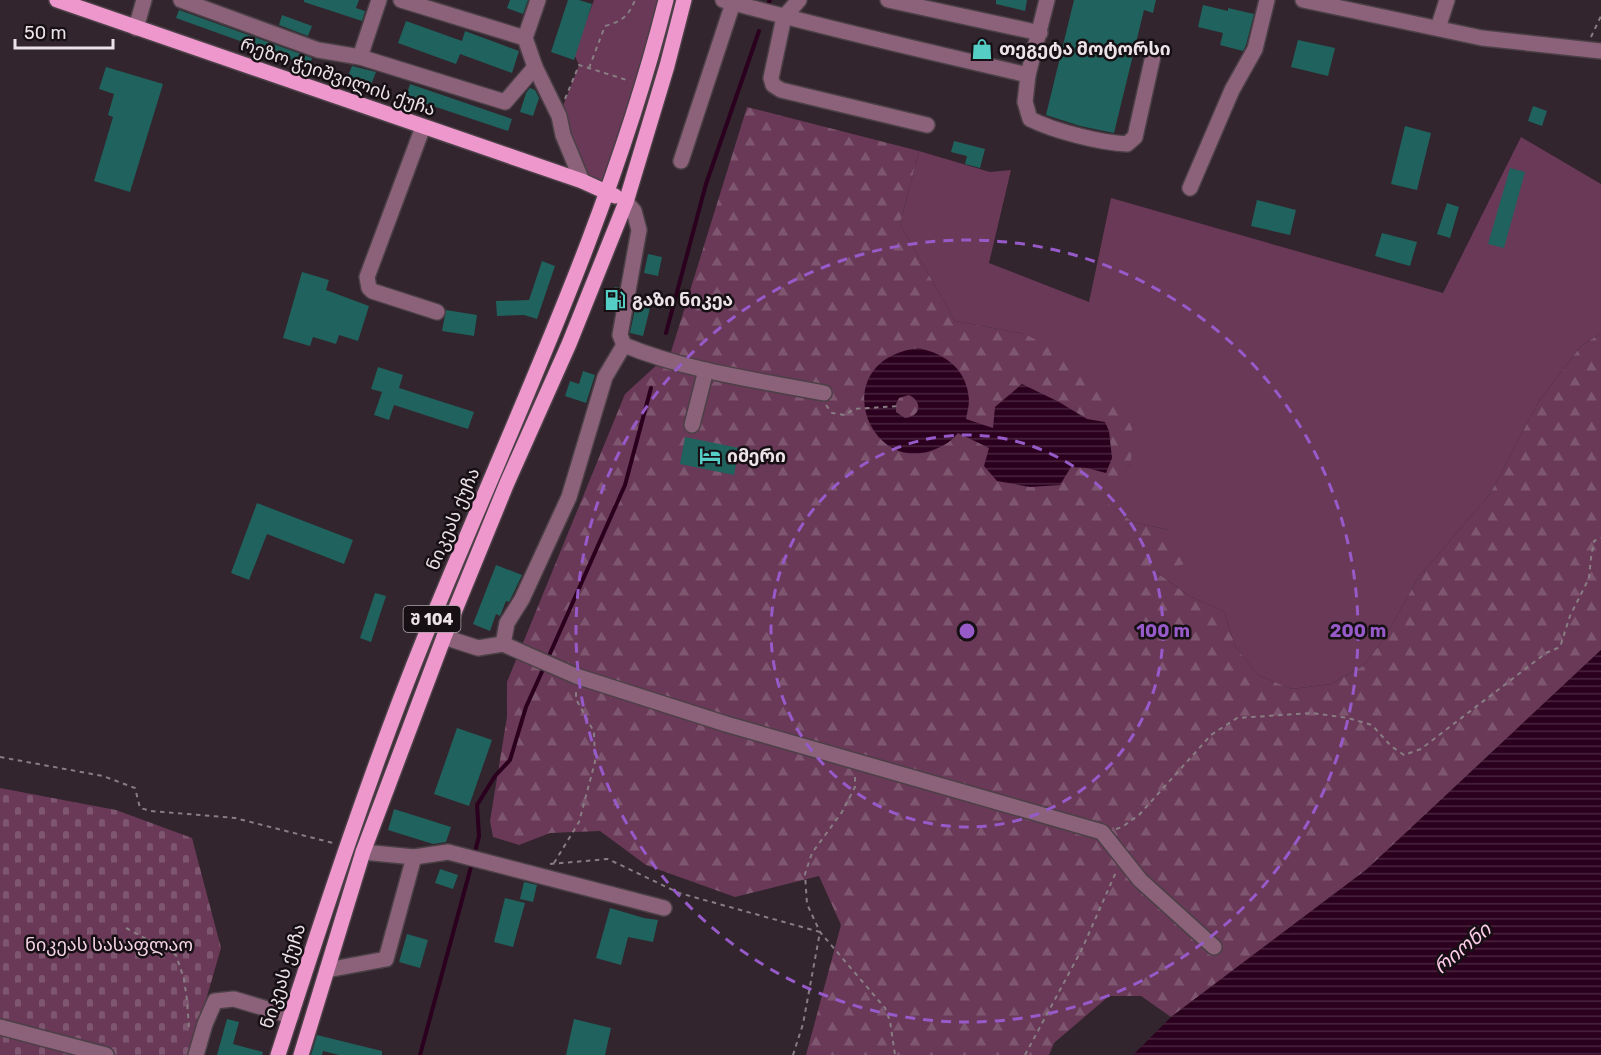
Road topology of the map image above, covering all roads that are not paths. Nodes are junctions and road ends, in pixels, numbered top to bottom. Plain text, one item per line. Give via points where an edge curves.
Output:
1 (57, 0) edge
2 (144, 0) edge
3 (181, 0) edge
4 (379, 0) edge
5 (401, 0) edge
6 (538, 0) edge
7 (666, 0) edge
8 (684, 0) edge
9 (799, 0) edge
10 (888, 0) edge
11 (1047, 0) edge
12 (1267, 0) edge
13 (1303, 0) edge
14 (1447, 0) edge
15 (728, 1) edge
16 (784, 17) junction
17 (136, 28) junction
18 (1438, 28) junction
19 (1040, 33) junction
20 (525, 38) junction
21 (1601, 51) edge
22 (1153, 56) dead end
23 (360, 57) junction
24 (535, 67) junction
25 (1028, 75) junction
26 (927, 125) dead end
27 (423, 127) junction
28 (681, 161) dead end
29 (582, 181) junction
30 (1190, 188) dead end
31 (607, 191) junction
32 (626, 202) junction
33 (437, 312) dead end
34 (624, 345) junction
35 (706, 370) junction
36 (824, 393) road end
37 (692, 425) dead end
38 (444, 637) junction
39 (503, 644) junction
40 (363, 852) junction
41 (414, 857) junction
42 (664, 908) dead end
43 (1214, 947) dead end
44 (327, 970) junction
45 (291, 1016) junction
46 (0, 1027) edge
47 (106, 1055) edge
48 (196, 1055) edge
49 (278, 1055) edge
50 (301, 1055) edge

1 - 17 main road, რეზო ჭეიშვილის ქუჩა
2 - 17 street
3 - 23 street via 318,50
4 - 23 street
5 - 20 street
6 - 20 street
7 - 31 main road, ნიკეას ქუჩა via 643,85
8 - 32 main road, ნიკეას ქუჩა
9 - 16 street
10 - 19 street
11 - 19 street
12 - 30 street via 1255,49 1232,90
13 - 18 street
14 - 18 street
15 - 16 street
15 - 28 street
16 - 25 street
16 - 26 street via 771,78 773,85
17 - 27 main road, რეზო ჭეიშვილის ქუჩა
18 - 21 street via 1482,38
19 - 25 street
20 - 24 street
22 - 25 street via 1135,137 1127,144 1088,138 1030,119 1025,102
23 - 24 street via 505,102
24 - 29 street via 559,116
27 - 29 main road, რეზო ჭეიშვილის ქუჩა
27 - 33 street via 367,277 372,291
29 - 31 main road, რეზო ჭეიშვილის ქუჩა
31 - 32 main road, რეზო ჭეიშვილის ქუჩა
31 - 45 main road, ნიკეას ქუჩა / შ 104 via 552,334 426,634 346,846
32 - 34 street via 634,211 639,230 620,335
32 - 38 main road, ნიკეას ქუჩა / შ 104
34 - 35 street
34 - 39 street via 605,377 569,497 507,623
35 - 36 street
35 - 37 street
38 - 39 street via 478,648
38 - 40 main road, ნიკეას ქუჩა / შ 104
39 - 43 street via 576,676 726,724 1102,832 1140,880
40 - 41 street
40 - 44 main road, ნიკეას ქუჩა / შ 104
41 - 42 street via 448,852
41 - 44 street via 386,959
44 - 50 main road, ნიკეას ქუჩა / შ 104
45 - 48 street via 234,999 215,1001
45 - 49 main road, ნიკეას ქუჩა / შ 104
46 - 47 street

